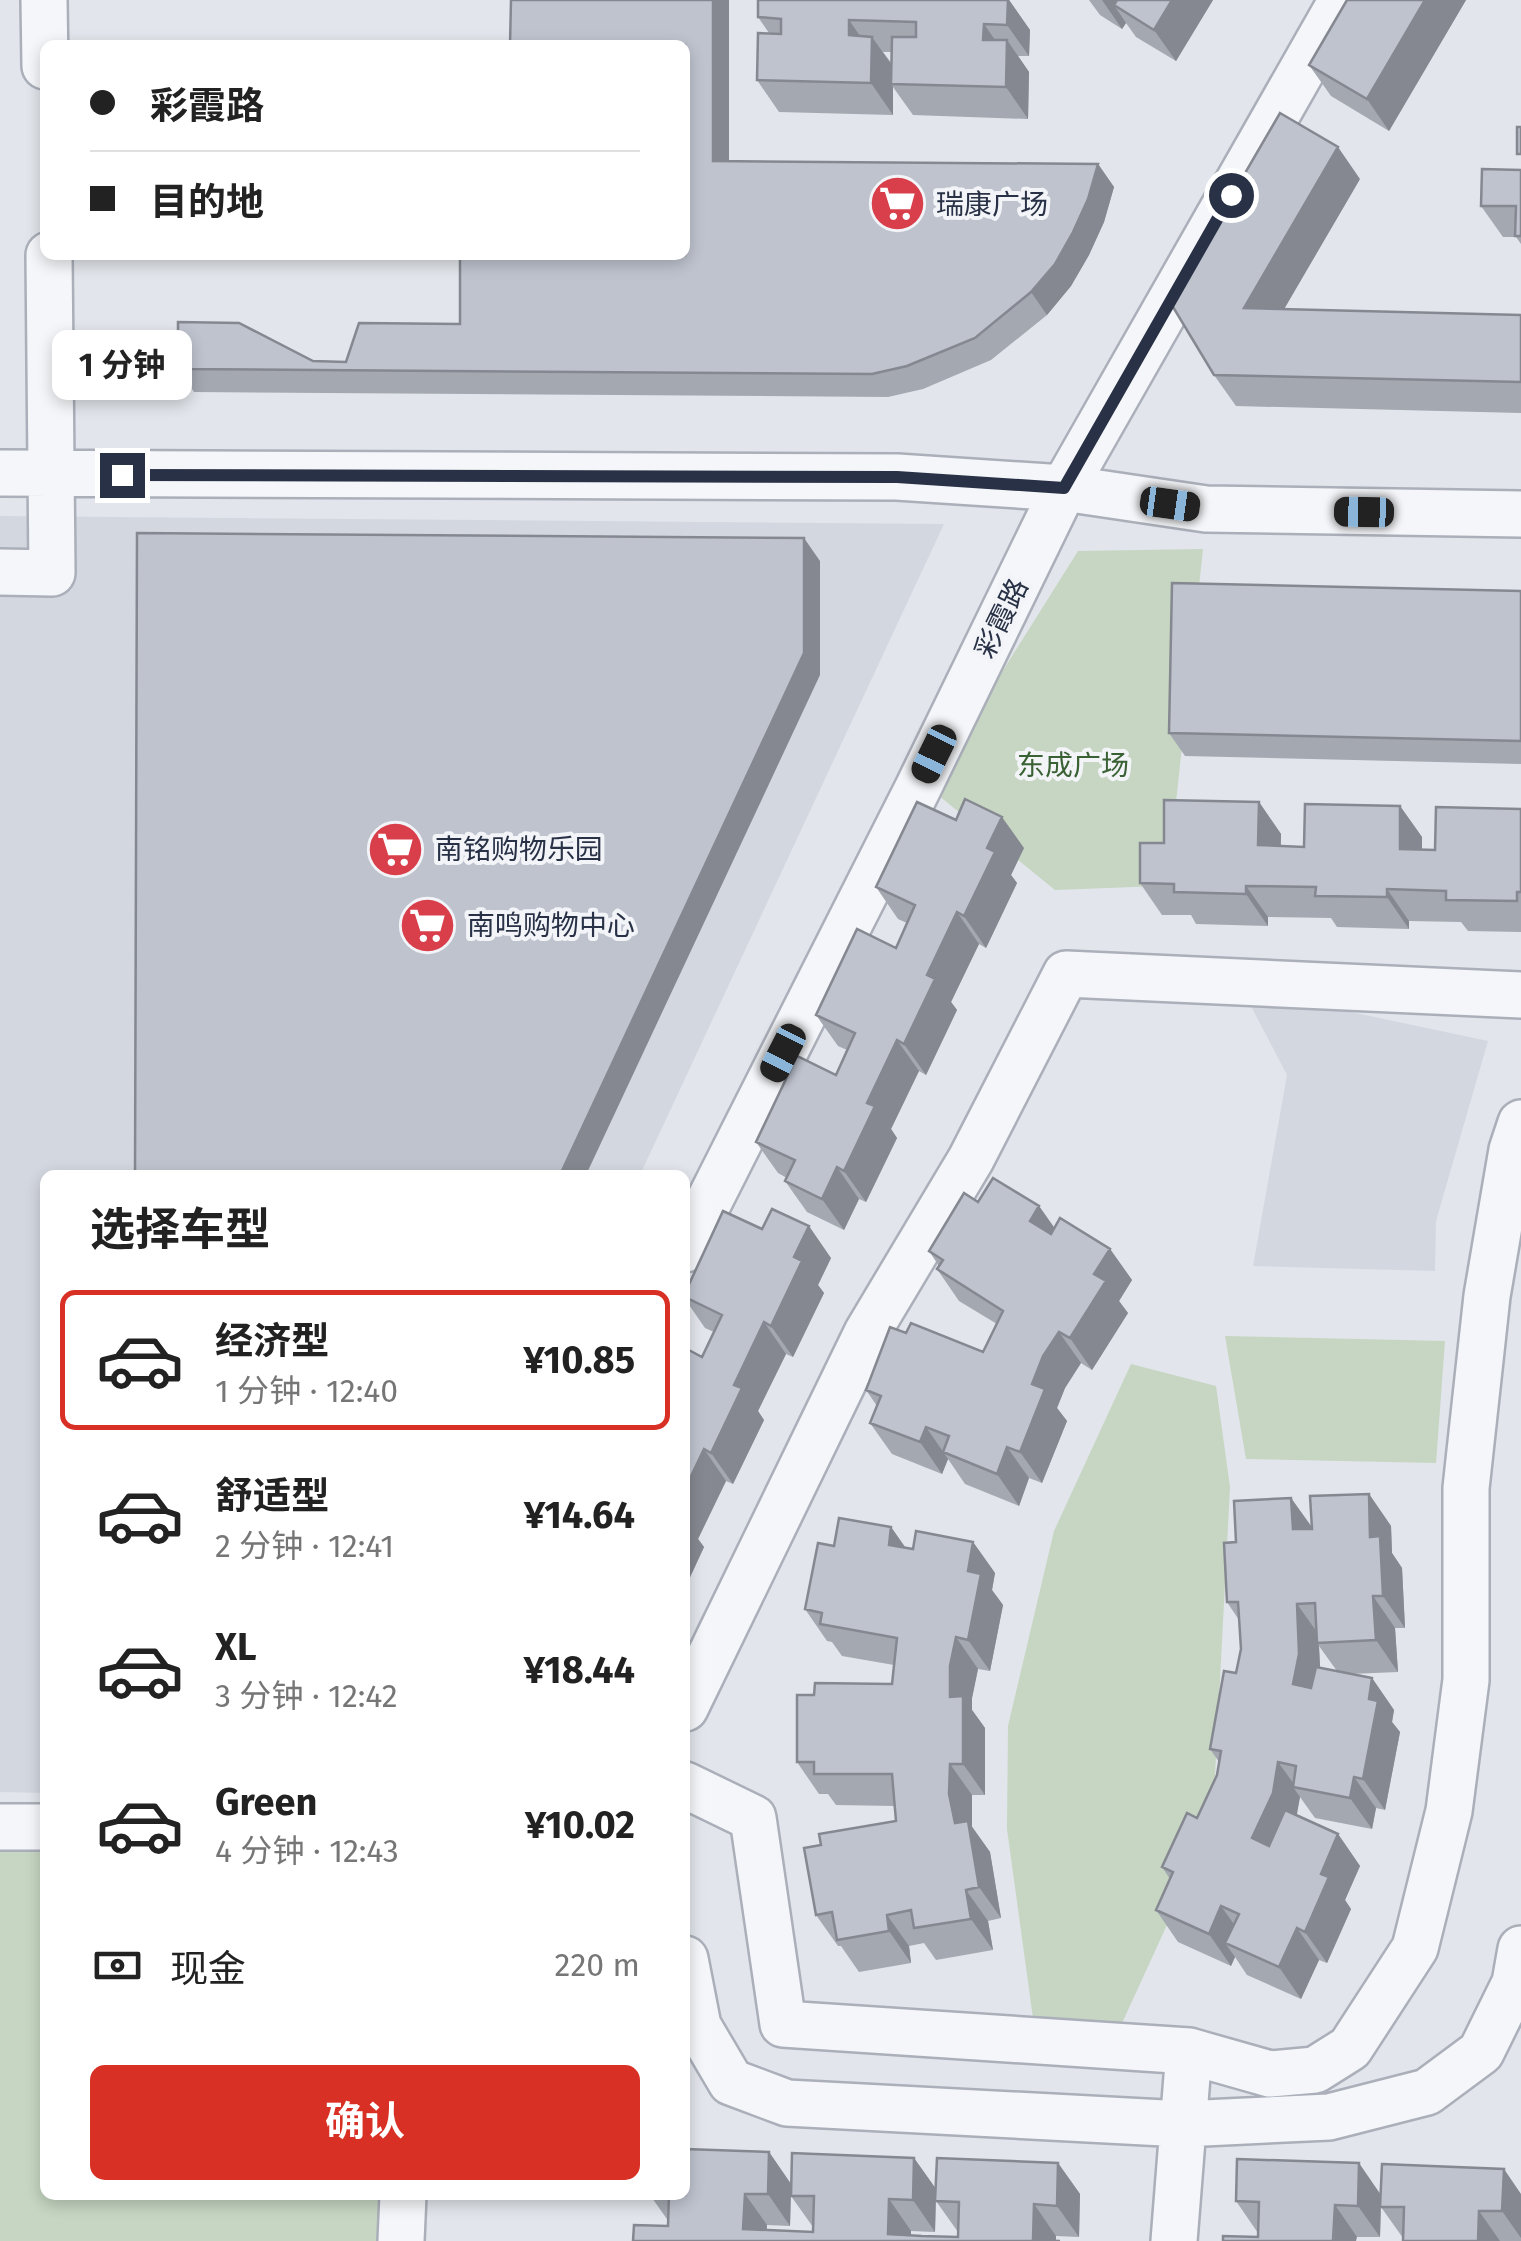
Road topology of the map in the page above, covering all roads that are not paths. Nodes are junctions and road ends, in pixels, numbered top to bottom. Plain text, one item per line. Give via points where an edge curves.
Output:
1 (44, 0) edge
2 (1342, 0) edge
3 (45, 40) edge
4 (49, 260) edge
5 (0, 474) edge
6 (53, 474) junction
7 (1064, 488) junction
8 (1521, 514) edge
9 (0, 572) edge
10 (1521, 995) edge
11 (1521, 1123) edge
12 (690, 1239) edge
13 (690, 1698) edge
14 (690, 1786) edge
15 (0, 1827) edge
16 (40, 1828) edge
17 (1521, 1948) edge
18 (690, 1985) edge
19 (1189, 2051) junction
20 (1183, 2124) junction
21 (404, 2200) edge
22 (401, 2241) edge
23 (1174, 2241) edge

1 - 3 street
2 - 7 street, 彩霞路
4 - 6 street
5 - 6 street
6 - 7 street via 897,477
6 - 9 street via 52,573
7 - 8 street via 1206,509
7 - 12 street, 彩霞路
10 - 13 street via 1066,974 971,1159 868,1333
11 - 19 street via 1487,1296 1466,1488 1466,1680 1449,1811 1414,1948 1350,2048 1315,2070 1270,2074
14 - 19 street via 753,1818 782,2024
15 - 16 street
17 - 20 street via 1515,1983 1481,2052 1427,2092 1329,2118
18 - 20 street via 698,2026 731,2082 787,2103
19 - 20 street
20 - 23 street
21 - 22 street

